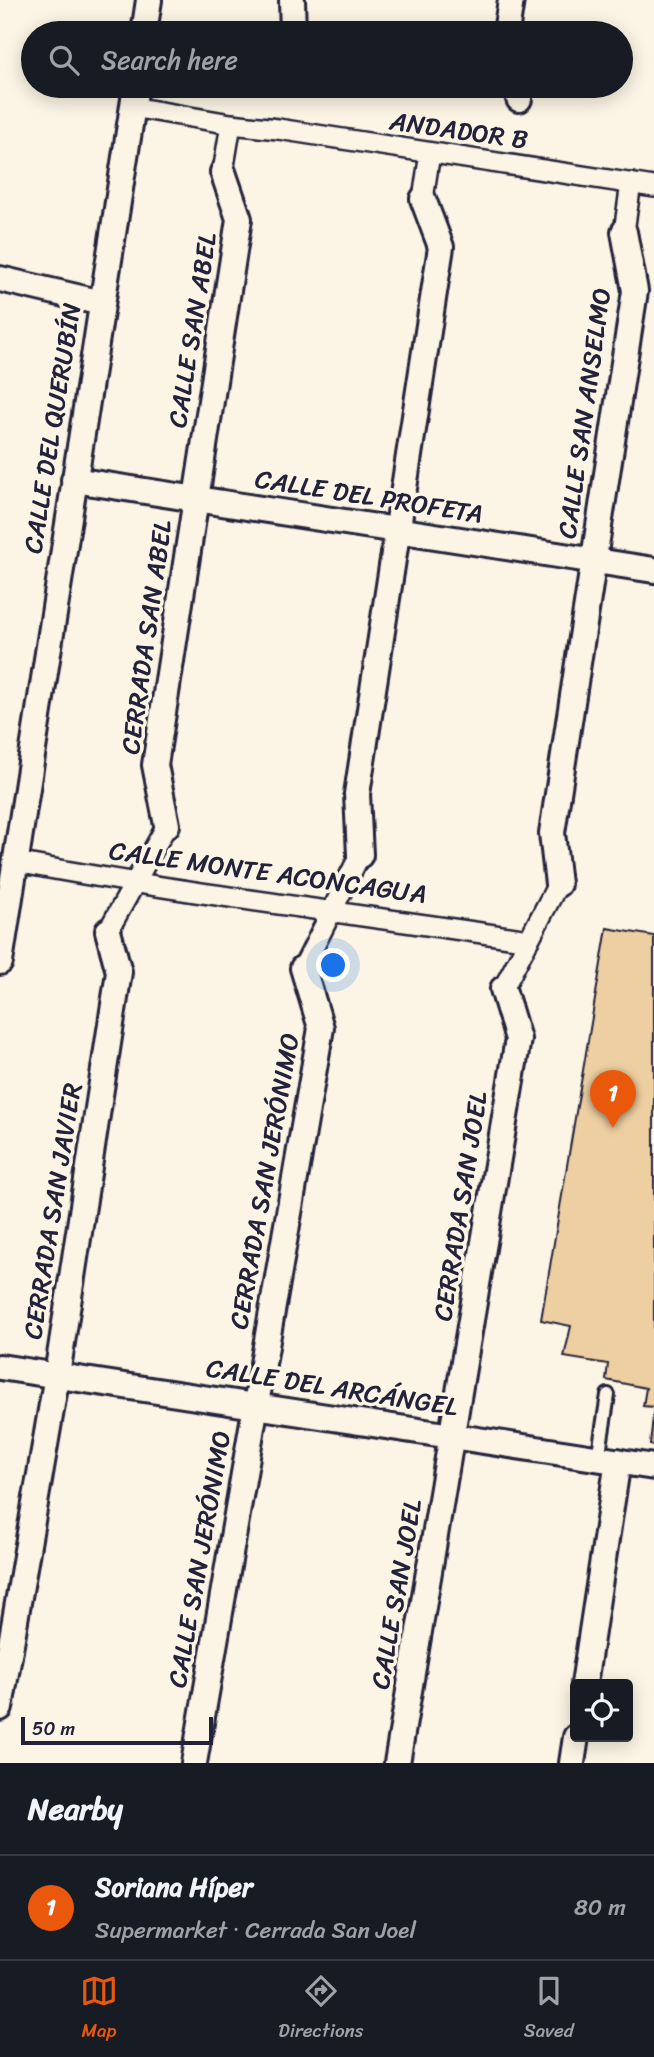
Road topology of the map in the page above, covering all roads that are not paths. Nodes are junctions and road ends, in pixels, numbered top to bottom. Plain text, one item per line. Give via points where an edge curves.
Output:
1 (149, 0) edge
2 (292, 0) edge
3 (511, 0) edge
4 (146, 21) edge
5 (292, 21) edge
6 (508, 21) edge
7 (134, 98) edge
8 (141, 98) edge
9 (231, 124) junction
10 (430, 153) junction
11 (223, 172) joint
12 (631, 183) junction
13 (654, 187) edge
14 (423, 199) joint
15 (624, 232) joint
16 (0, 279) edge
17 (102, 303) junction
18 (74, 480) junction
19 (196, 499) junction
20 (399, 531) junction
21 (594, 561) junction
22 (654, 570) edge
23 (167, 825) joint
24 (360, 855) joint
25 (8, 860) edge
26 (134, 884) junction
27 (558, 884) joint
28 (332, 910) junction
29 (108, 931) joint
30 (529, 940) junction
31 (0, 962) edge
32 (303, 968) joint
33 (503, 989) joint
34 (0, 1367) edge
35 (57, 1375) junction
36 (608, 1395) dead end
37 (256, 1406) junction
38 (453, 1435) junction
39 (608, 1460) junction
40 (654, 1467) edge
41 (585, 1679) edge
42 (0, 1708) edge
43 (575, 1742) edge
44 (194, 1763) edge
45 (397, 1763) edge
46 (572, 1763) edge

1 - 4 street
2 - 5 street
3 - 6 street
7 - 17 street, CALLE DEL QUERUBÍN
8 - 9 street, ANDADOR B
9 - 10 street, ANDADOR B
9 - 11 street
10 - 12 street, ANDADOR B
10 - 14 street
11 - 19 street, CALLE SAN ABEL via 239,219
12 - 13 street, ANDADOR B
12 - 15 street
14 - 20 street via 441,247
15 - 21 street, CALLE SAN ANSELMO via 635,290
16 - 17 street
17 - 18 street, CALLE DEL QUERUBÍN
18 - 19 street, CALLE DEL PROFETA
18 - 25 street, CALLE DEL QUERUBÍN
19 - 20 street, CALLE DEL PROFETA
19 - 23 street, CERRADA SAN ABEL via 155,765
20 - 21 street, CALLE DEL PROFETA
20 - 24 street via 357,794
21 - 22 street, CALLE DEL PROFETA
21 - 27 street, CALLE SAN ANSELMO via 552,833
23 - 26 street
24 - 28 street
25 - 26 street, CALLE MONTE ACONCAGUA
25 - 31 street, CALLE DEL QUERUBÍN
26 - 28 street, CALLE MONTE ACONCAGUA
26 - 29 street
27 - 30 street
28 - 30 street, CALLE MONTE ACONCAGUA
28 - 32 street
29 - 35 street, CERRADA SAN JAVIER via 120,972
30 - 33 street
32 - 37 street, CERRADA SAN JERÓNIMO via 321,1028
33 - 38 street, CERRADA SAN JOEL via 518,1039
34 - 35 street, CALLE DEL ARCÁNGEL
35 - 37 street, CALLE DEL ARCÁNGEL
35 - 42 street, CERRADA SAN JAVIER
36 - 39 lane
37 - 38 street, CALLE DEL ARCÁNGEL
37 - 44 street, CALLE SAN JERÓNIMO
38 - 39 street, CALLE DEL ARCÁNGEL
38 - 45 street, CALLE SAN JOEL
39 - 40 street, CALLE DEL ARCÁNGEL
39 - 41 street
43 - 46 street

